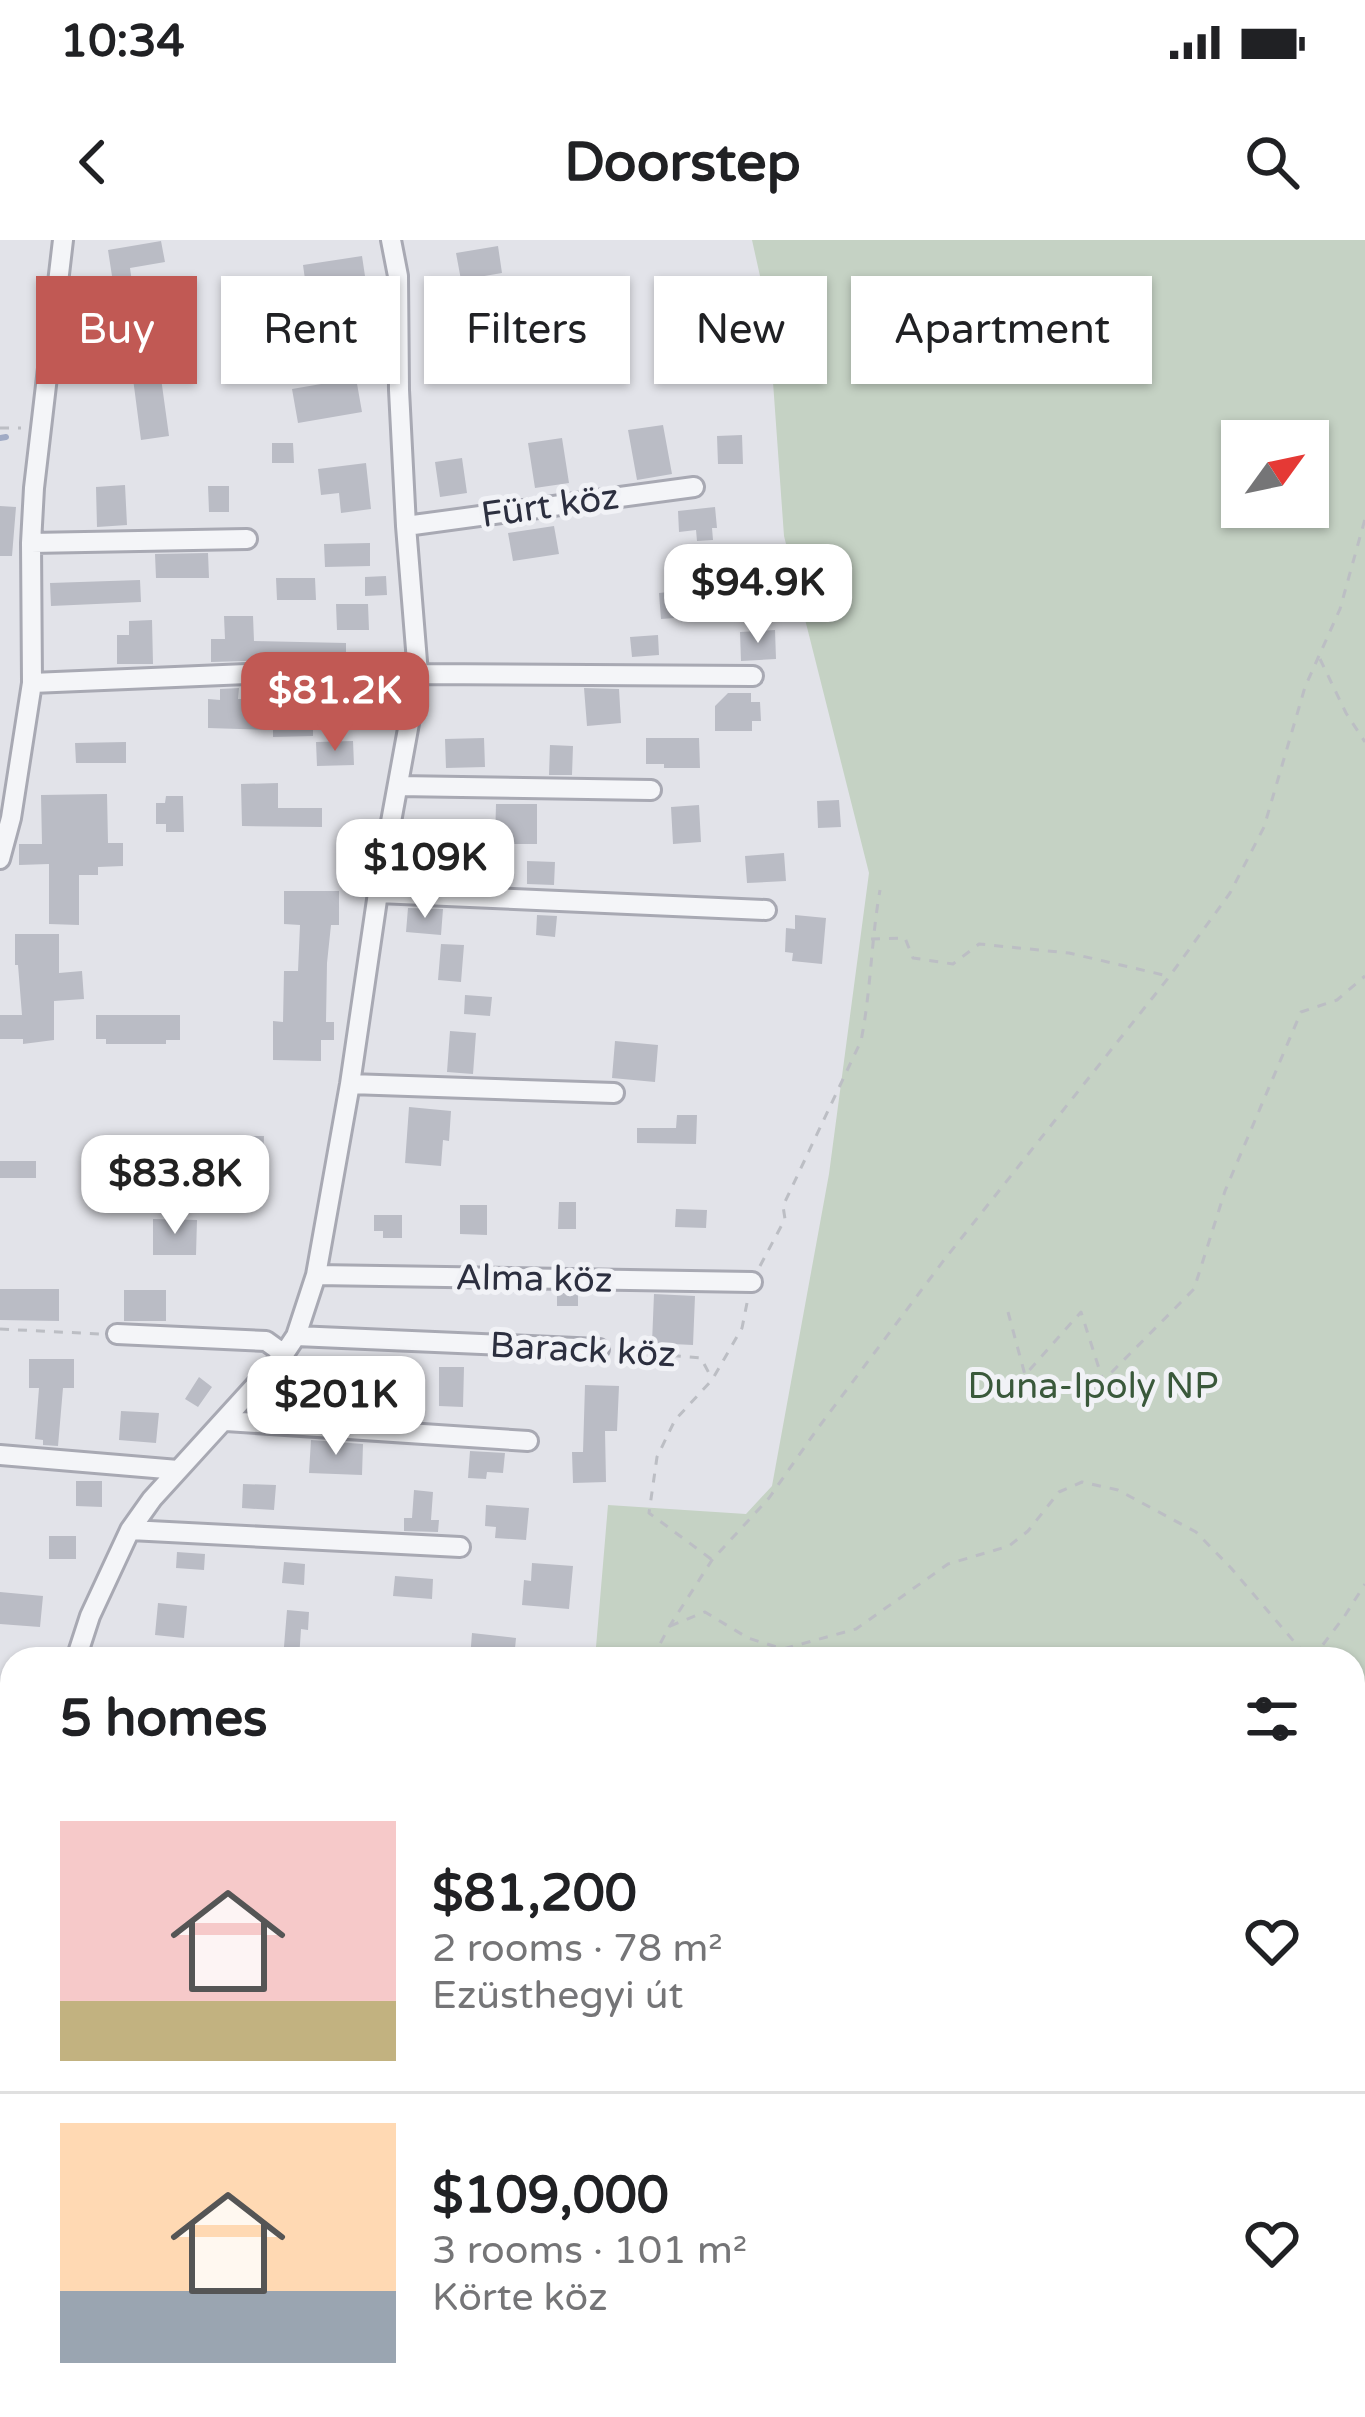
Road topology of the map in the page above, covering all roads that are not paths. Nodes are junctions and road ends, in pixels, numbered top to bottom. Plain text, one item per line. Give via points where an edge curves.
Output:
1 (63, 240) edge
2 (392, 240) edge
3 (694, 487) dead end
4 (406, 526) junction
5 (247, 539) dead end
6 (31, 543) junction
7 (247, 674) road end
8 (418, 674) junction
9 (753, 676) dead end
10 (32, 683) junction
11 (398, 786) junction
12 (651, 790) dead end
13 (0, 859) edge
14 (378, 893) junction
15 (766, 910) dead end
16 (350, 1084) junction
17 (614, 1094) dead end
18 (316, 1275) junction
19 (752, 1282) road end
20 (118, 1334) road end
21 (296, 1336) junction
22 (598, 1349) road end
23 (284, 1354) junction
24 (226, 1421) junction
25 (528, 1441) dead end
26 (0, 1455) edge
27 (178, 1470) junction
28 (130, 1529) junction
29 (460, 1547) dead end
30 (80, 1647) edge

1 - 6 street
2 - 4 street
3 - 4 street, Fürt köz
4 - 8 street
5 - 6 street
6 - 10 street
7 - 10 street
8 - 9 street
8 - 11 street
10 - 13 street
11 - 12 street
11 - 14 street
14 - 15 street
14 - 16 street
16 - 17 street
16 - 18 street
18 - 19 street, Alma köz
18 - 21 street
20 - 23 street via 266,1341
21 - 22 street, Barack köz
21 - 23 street
23 - 24 street
24 - 25 street
24 - 27 street
26 - 27 street
27 - 28 street
28 - 29 street
28 - 30 street

